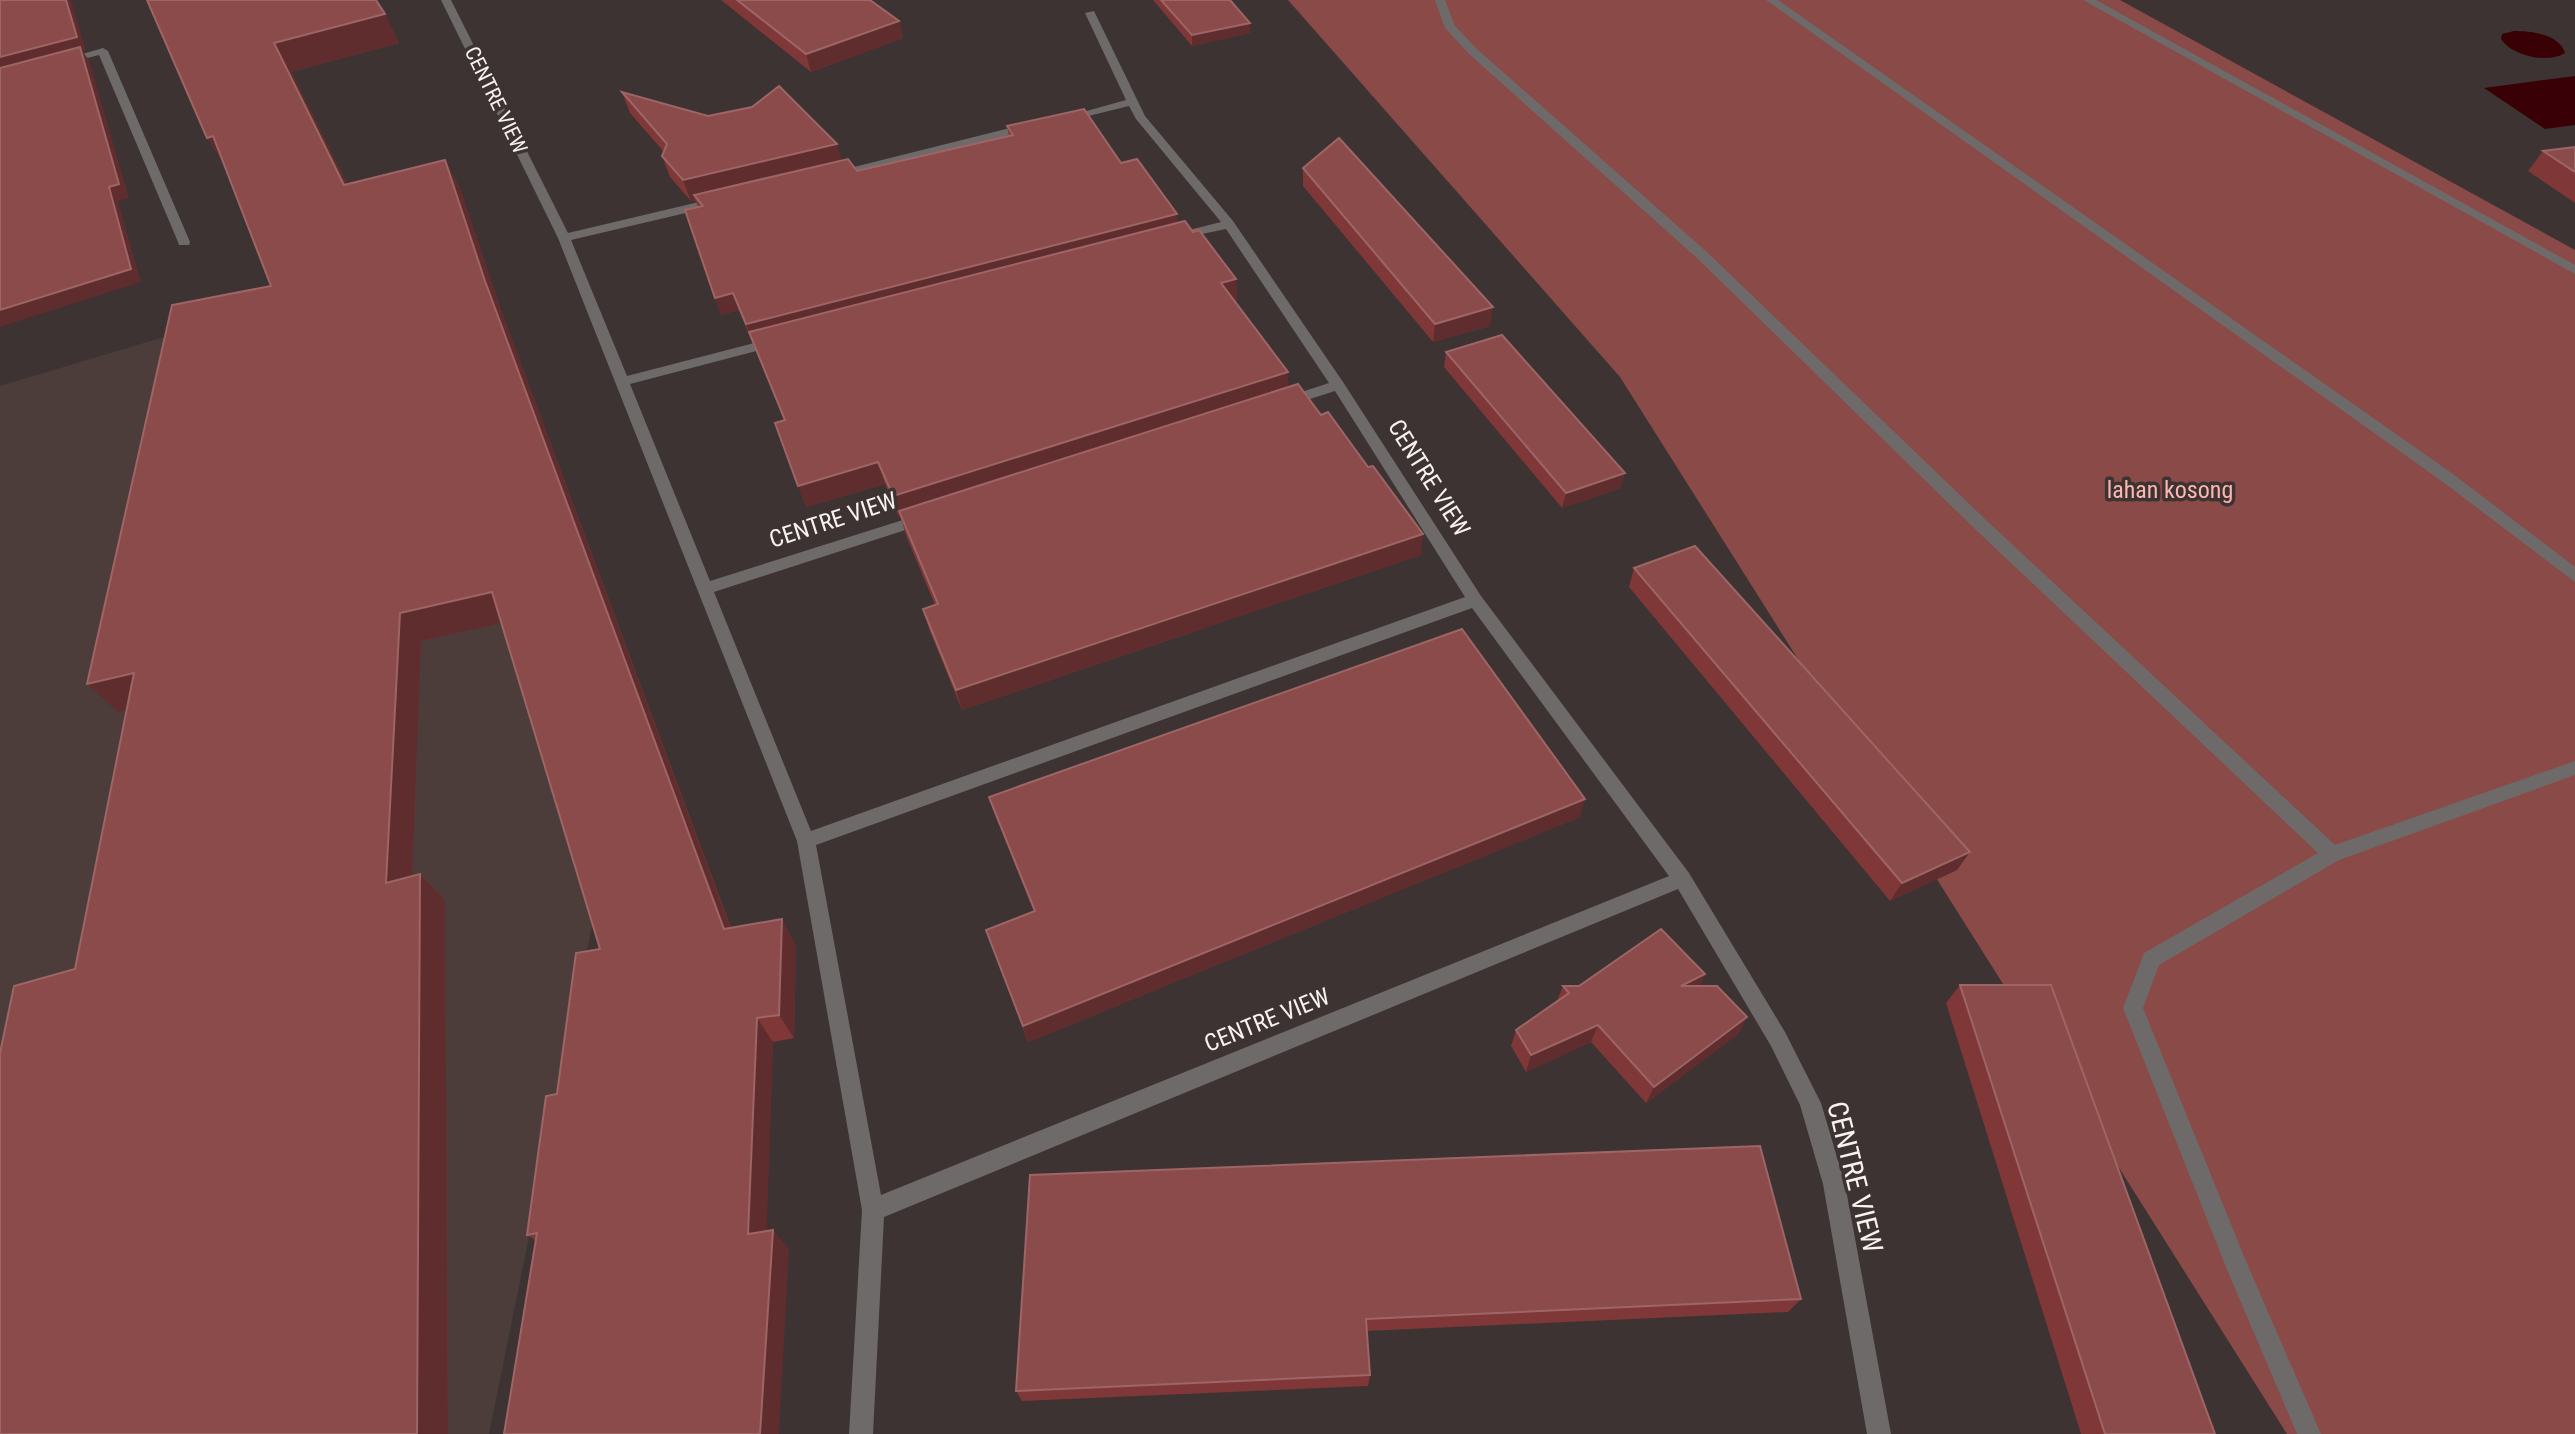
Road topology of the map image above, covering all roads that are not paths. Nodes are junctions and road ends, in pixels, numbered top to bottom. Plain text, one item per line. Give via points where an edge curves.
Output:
1 (446, 0) edge
2 (1440, 0) edge
3 (1771, 0) edge
4 (2088, 0) edge
5 (1090, 13) dead end
6 (51, 64) edge
7 (1132, 102) junction
8 (1056, 121) edge
9 (1043, 124) edge
10 (817, 178) edge
11 (737, 197) edge
12 (1229, 224) junction
13 (564, 238) junction
14 (184, 242) dead end
15 (1161, 242) edge
16 (2575, 271) edge
17 (797, 336) edge
18 (622, 382) junction
19 (1338, 385) junction
20 (1272, 406) edge
21 (942, 512) edge
22 (2575, 576) edge
23 (704, 589) junction
24 (1475, 600) junction
25 (2575, 768) edge
26 (806, 841) junction
27 (2332, 854) junction
28 (1682, 879) junction
29 (873, 1210) junction
30 (861, 1434) edge
31 (1880, 1434) edge
32 (2309, 1434) edge

1 - 13 street, CENTRE VIEW
2 - 27 street via 1440,10 1455,33 1487,65 1703,256
3 - 22 street via 2448,478
4 - 16 street
5 - 7 street, CENTRE VIEW
6 - 14 street via 103,51
7 - 8 street
7 - 12 street, CENTRE VIEW
9 - 10 street
11 - 13 street
12 - 15 street
12 - 19 street, CENTRE VIEW
13 - 18 street, CENTRE VIEW
17 - 18 street
18 - 23 street, CENTRE VIEW
19 - 20 street
19 - 24 street, CENTRE VIEW
21 - 23 street, CENTRE VIEW
23 - 26 street, CENTRE VIEW
24 - 26 street
24 - 28 street, CENTRE VIEW
25 - 27 street
26 - 29 street, CENTRE VIEW
27 - 32 street via 2151,959 2133,1008
28 - 29 street, CENTRE VIEW
28 - 31 street, CENTRE VIEW via 1778,1039 1810,1103 1834,1184
29 - 30 street, CENTRE VIEW

